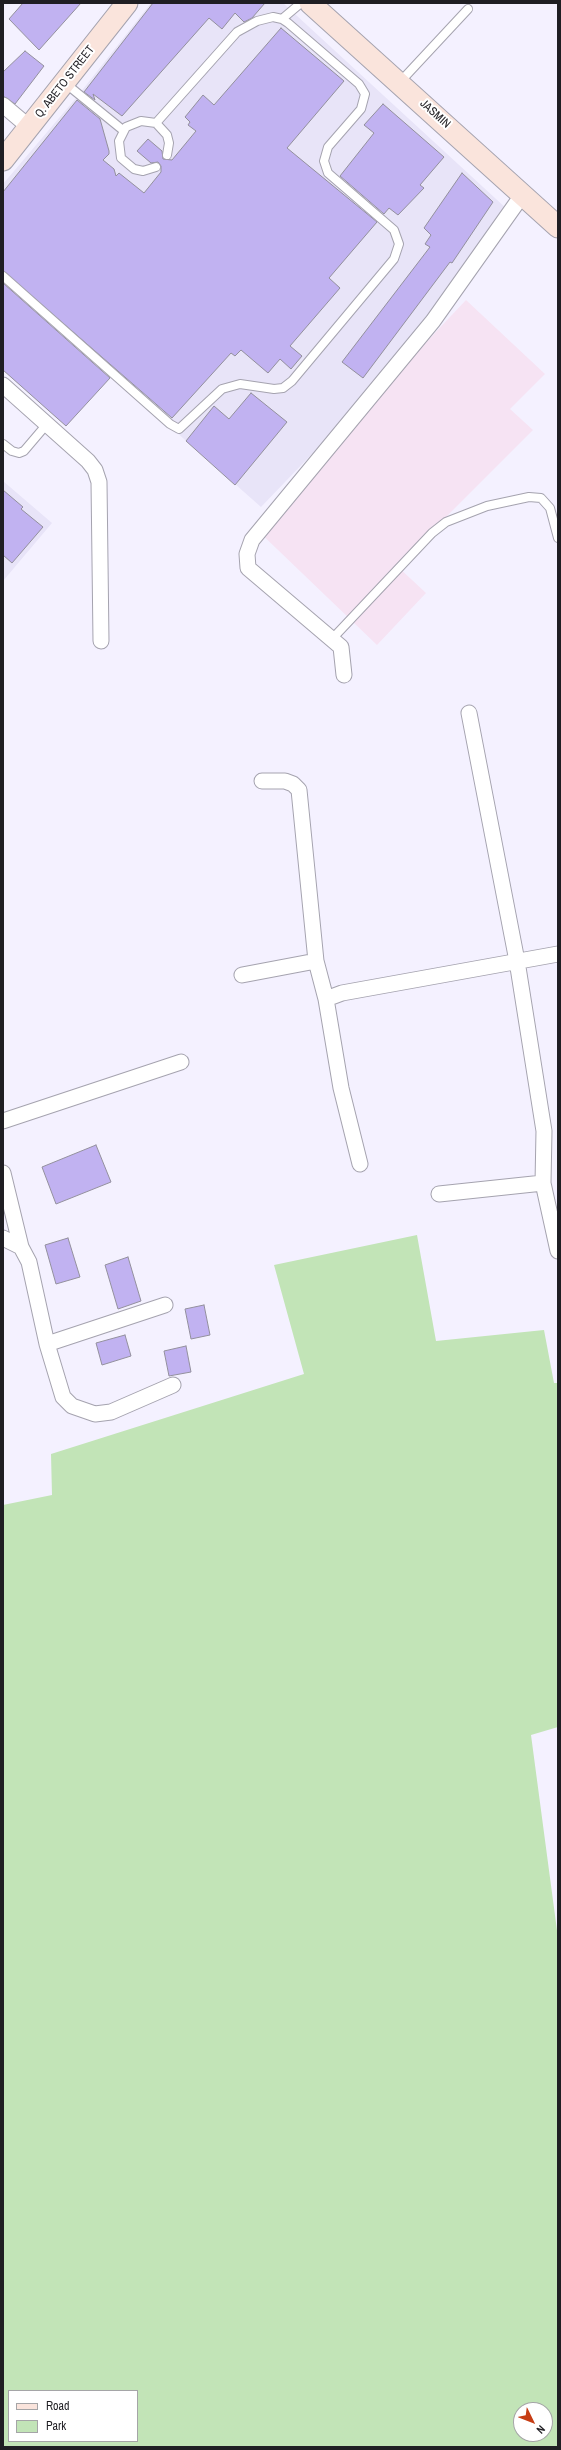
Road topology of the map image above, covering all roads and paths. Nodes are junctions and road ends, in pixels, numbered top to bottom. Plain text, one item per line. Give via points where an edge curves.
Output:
1 (128, 3) edge
2 (301, 3) edge
3 (310, 3) edge
4 (468, 9) dead end
5 (282, 19) junction
6 (400, 82) junction
7 (65, 83) junction
8 (3, 105) edge
9 (156, 123) junction
10 (29, 127) junction
11 (124, 131) junction
12 (167, 155) dead end
13 (3, 160) edge
14 (156, 168) dead end
15 (523, 194) junction
16 (558, 227) edge
17 (3, 276) edge
18 (3, 385) edge
19 (47, 424) junction
20 (3, 444) edge
21 (558, 538) edge
22 (332, 639) junction
23 (101, 641) dead end
24 (344, 675) dead end
25 (468, 713) dead end
26 (262, 781) dead end
27 (558, 954) edge
28 (316, 961) junction
29 (517, 961) junction
30 (242, 975) dead end
31 (326, 999) junction
32 (181, 1062) dead end
33 (3, 1121) edge
34 (551, 1129) edge
35 (360, 1164) dead end
36 (3, 1173) edge
37 (543, 1183) junction
38 (439, 1194) dead end
39 (3, 1238) edge
40 (21, 1247) junction
41 (558, 1251) edge
42 (165, 1305) dead end
43 (46, 1344) junction
44 (173, 1385) dead end

1 - 7 street, Q. ABETO STREET
2 - 5 lane
3 - 6 street, JASMIN
4 - 6 lane
5 - 9 lane via 273,17 257,21 237,32
5 - 17 lane via 359,84 365,94 361,109 328,147 324,161 328,173 394,230 399,244 394,259 292,381 284,388 240,384 222,389 179,429 170,424
6 - 15 street, JASMIN
7 - 10 street, Q. ABETO STREET
7 - 11 lane
8 - 10 street
9 - 11 lane via 140,121 133,123
9 - 12 lane via 167,135
10 - 13 street, Q. ABETO STREET
11 - 14 lane via 119,141 119,149 127,164 143,171
15 - 16 street, JASMIN
15 - 22 street via 433,321 252,540 247,554 248,568
18 - 19 street
19 - 20 lane via 24,451 12,452
19 - 23 street via 88,461 95,470 99,482
21 - 22 lane via 550,508 541,498 529,497 487,506 446,522 432,533
22 - 24 street via 340,647
25 - 29 street
26 - 28 street via 286,781 299,790
27 - 29 street
28 - 30 street
28 - 31 street
29 - 31 street via 342,993
29 - 34 street
31 - 35 street via 341,1088
32 - 33 street
34 - 37 street
36 - 40 street
37 - 38 street
37 - 41 street
39 - 40 street
40 - 43 street via 29,1262
42 - 43 street
43 - 44 street via 63,1397 83,1412 111,1412

